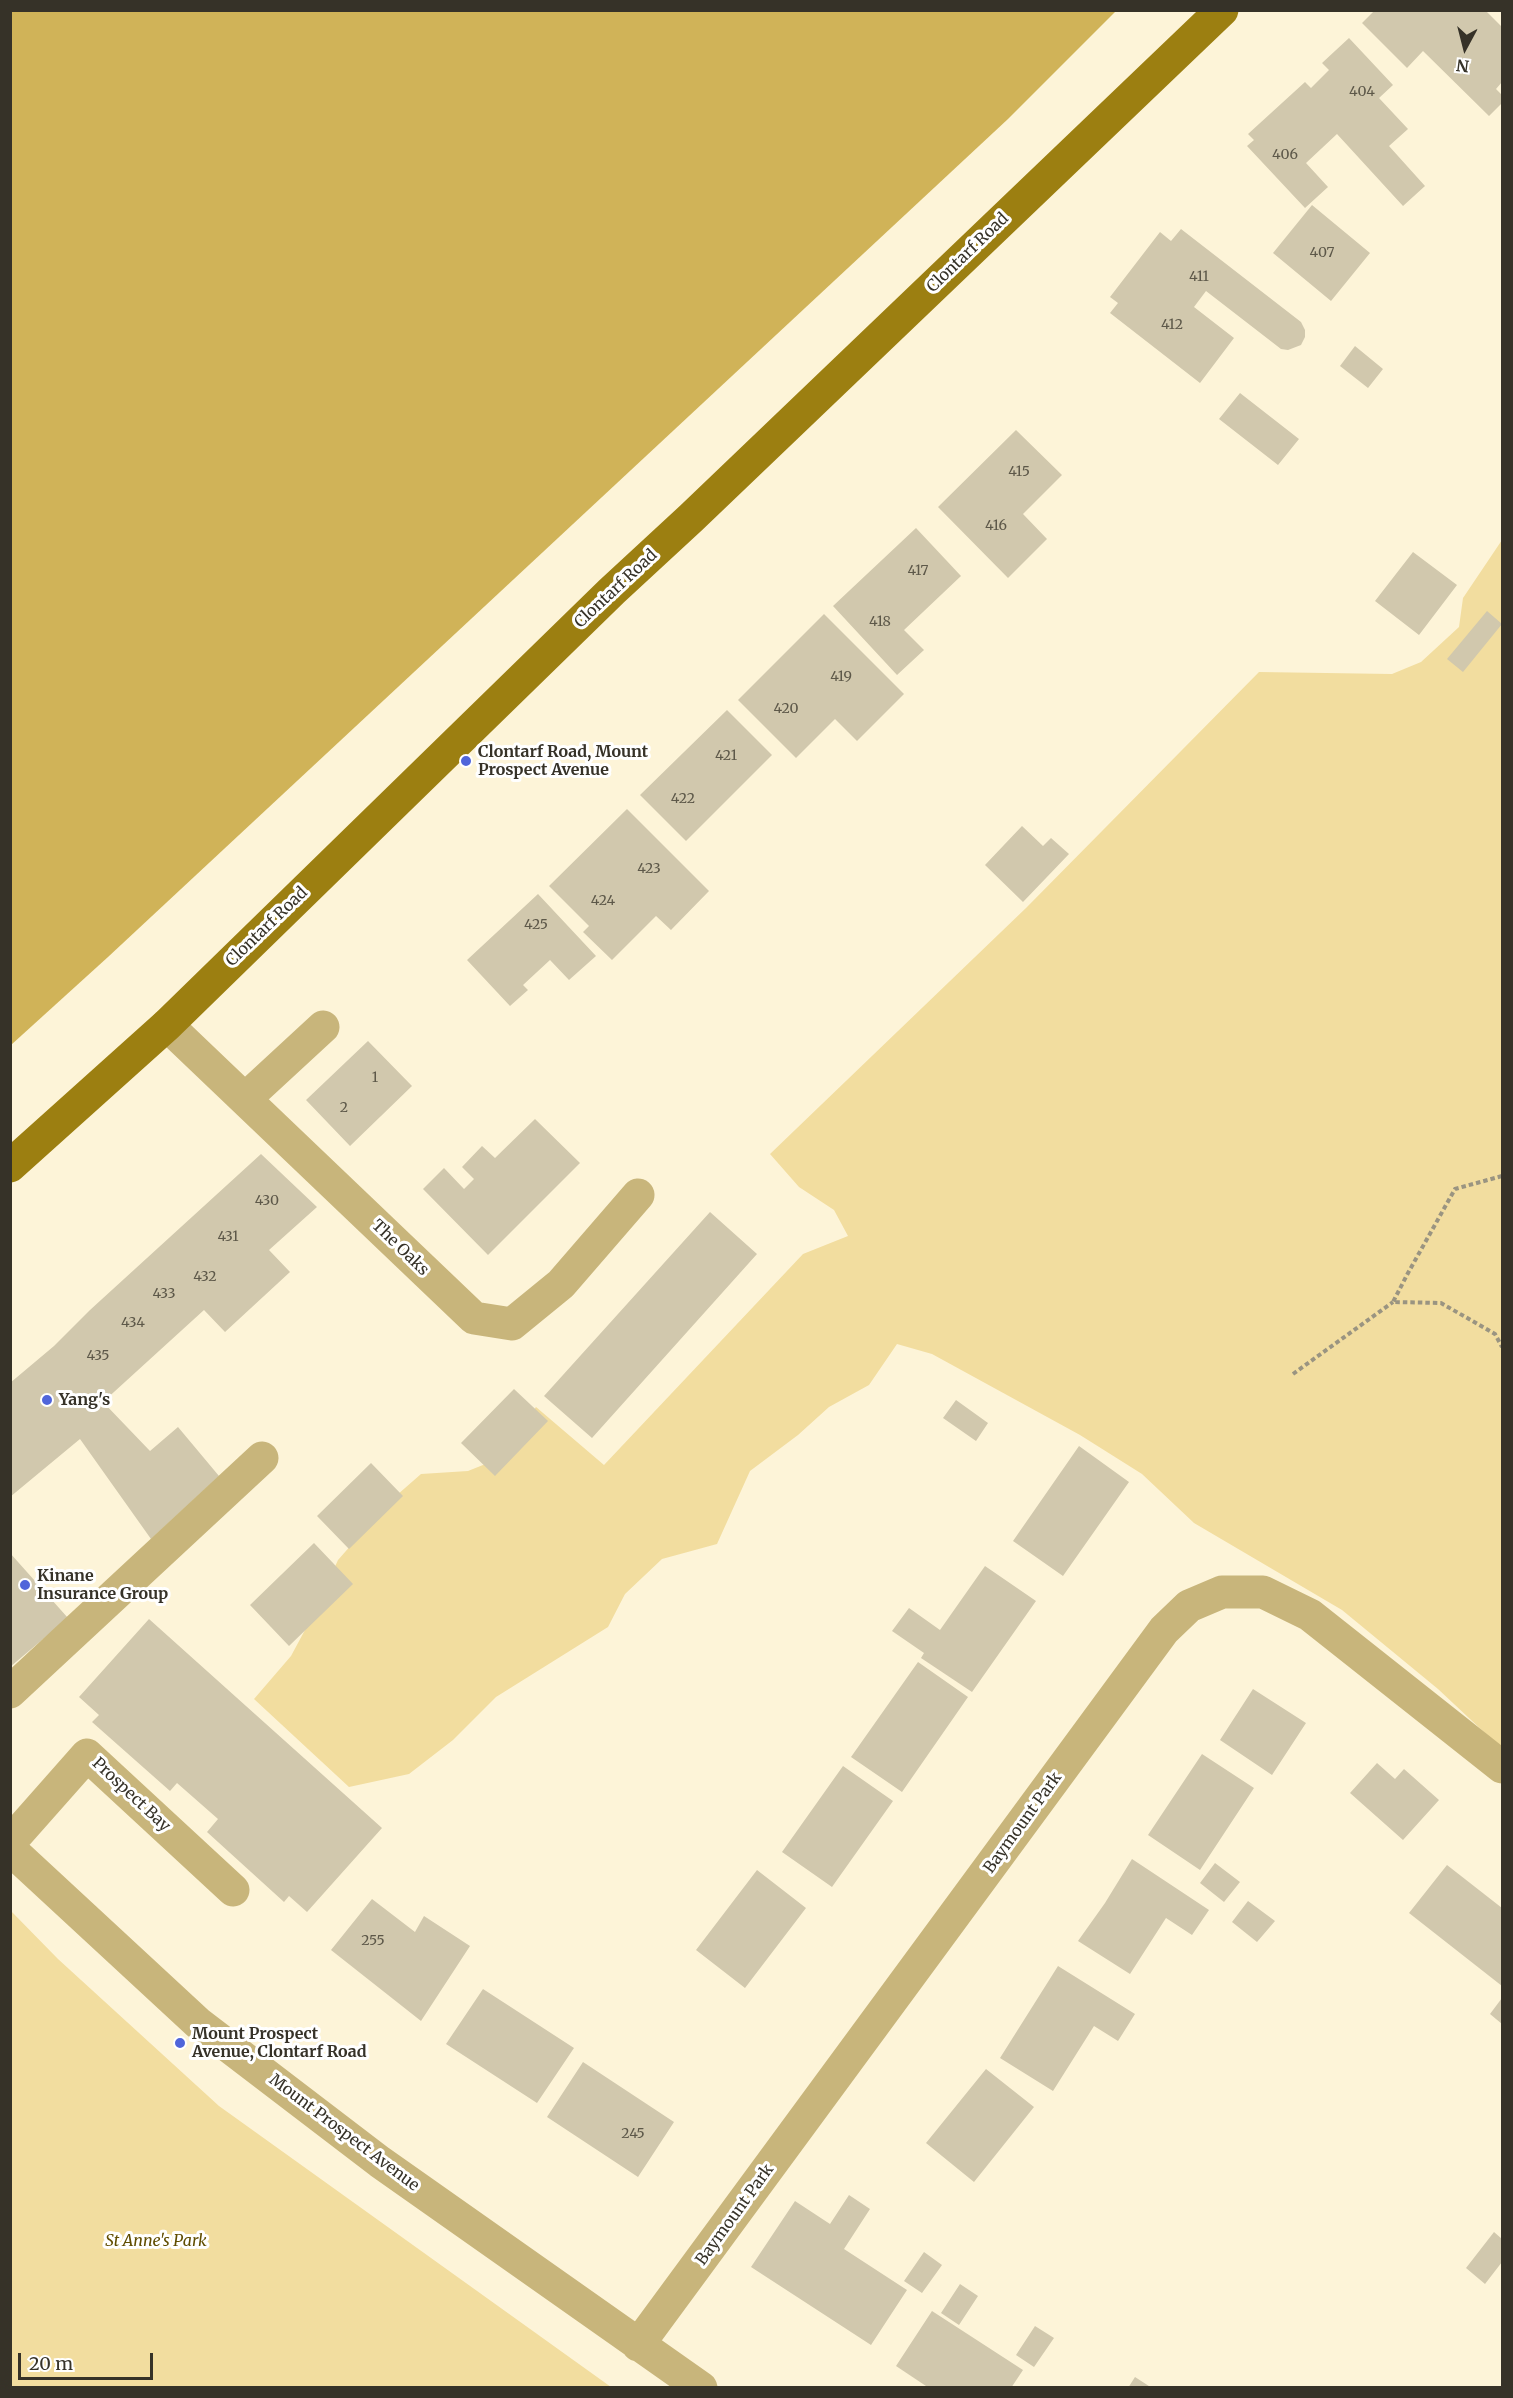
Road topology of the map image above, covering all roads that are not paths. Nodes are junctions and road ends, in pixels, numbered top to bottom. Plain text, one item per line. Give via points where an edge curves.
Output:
1 (1221, 10) edge
2 (167, 1025) junction
3 (323, 1027) dead end
4 (245, 1099) junction
5 (10, 1167) edge
6 (638, 1195) dead end
7 (262, 1458) dead end
8 (10, 1692) edge
9 (1503, 1767) edge
10 (10, 1842) edge
11 (10, 1849) edge
12 (233, 1890) dead end
13 (638, 2345) junction
14 (701, 2388) edge

1 - 2 main road, Clontarf Road via 612,591
2 - 4 street, The Oaks
2 - 5 main road, Clontarf Road
3 - 4 street
4 - 6 street, The Oaks via 474,1318 512,1324 561,1284
7 - 8 street
9 - 13 street, Baymount Park via 1310,1615 1263,1592 1222,1592 1189,1606 1164,1630
10 - 12 street, Prospect Bay via 87,1755
11 - 13 street, Mount Prospect Avenue via 198,2023 380,2162
13 - 14 street, Mount Prospect Avenue

